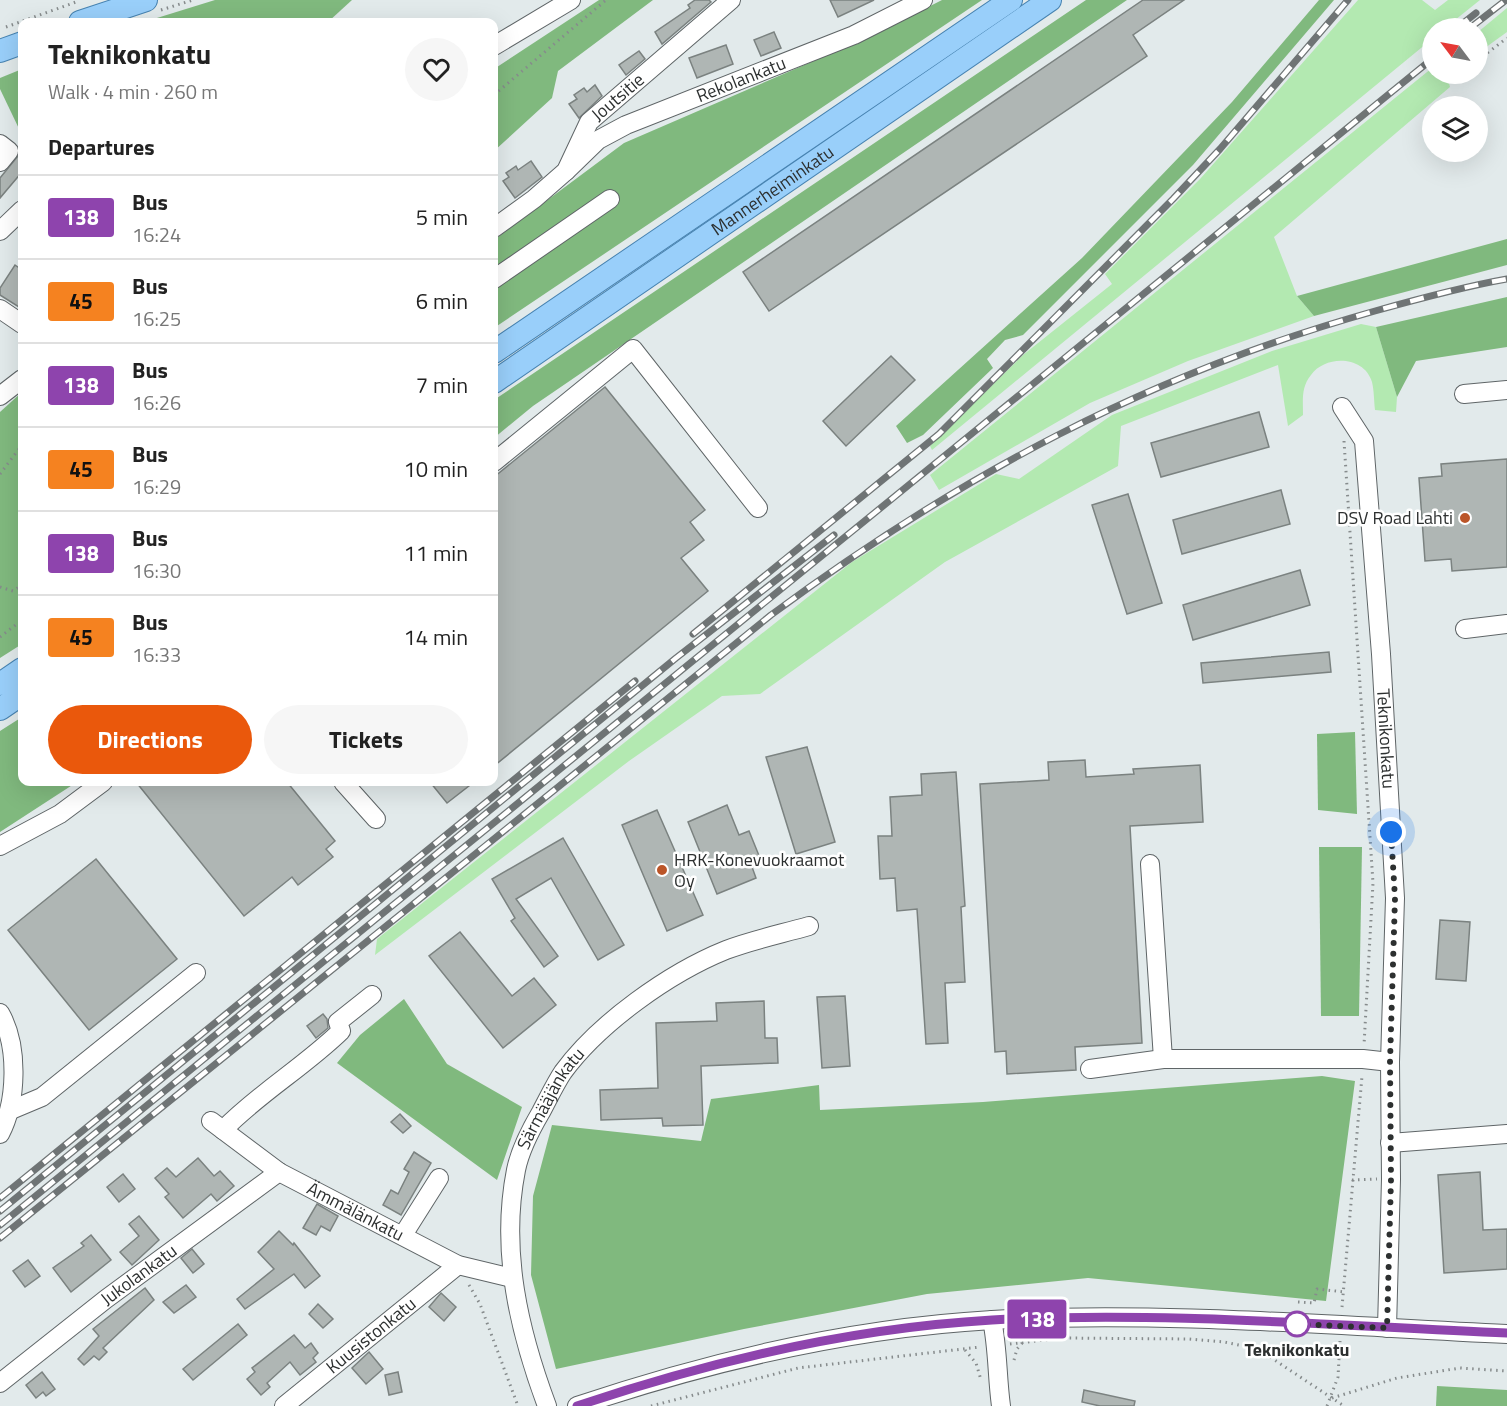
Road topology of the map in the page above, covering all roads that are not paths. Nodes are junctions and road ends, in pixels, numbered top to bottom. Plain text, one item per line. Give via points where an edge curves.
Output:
1 (146, 0) edge
2 (571, 0) edge
3 (731, 0) edge
4 (923, 0) edge
5 (1011, 0) edge
6 (1050, 0) edge
7 (92, 18) edge
8 (498, 44) edge
9 (0, 144) edge
10 (0, 162) edge
11 (566, 171) junction
12 (610, 199) dead end
13 (18, 214) edge
14 (498, 225) edge
15 (0, 231) edge
16 (498, 276) edge
17 (0, 309) edge
18 (18, 321) edge
19 (498, 349) edge
20 (498, 379) edge
21 (18, 382) edge
22 (1507, 390) edge
23 (1464, 394) dead end
24 (0, 396) edge
25 (1342, 407) road end
26 (498, 459) edge
27 (758, 508) dead end
28 (1507, 624) edge
29 (1465, 629) dead end
30 (18, 672) edge
31 (0, 684) edge
32 (18, 697) edge
33 (0, 709) edge
34 (98, 786) edge
35 (347, 786) edge
36 (376, 819) dead end
37 (0, 846) edge
38 (1150, 864) dead end
39 (808, 926) dead end
40 (196, 973) dead end
41 (372, 995) dead end
42 (0, 1013) edge
43 (1162, 1059) junction
44 (1390, 1062) junction
45 (1090, 1069) dead end
46 (11, 1110) junction
47 (0, 1134) edge
48 (1507, 1134) edge
49 (1390, 1143) junction
50 (279, 1172) junction
51 (439, 1178) dead end
52 (403, 1235) junction
53 (458, 1265) junction
54 (512, 1278) junction
55 (992, 1320) junction
56 (1387, 1328) junction
57 (1507, 1334) edge
58 (0, 1383) edge
59 (284, 1406) edge
60 (547, 1406) edge
61 (577, 1406) edge
62 (1001, 1406) edge

1 - 7 main road
2 - 8 street
3 - 11 street, Joutsitie via 589,122
4 - 11 street, Rekolankatu via 854,35 626,125 598,140
5 - 19 main road, Mannerheiminkatu
6 - 20 main road, Mannerheiminkatu
9 - 10 street via 9,151
11 - 14 street, Joutsitie
12 - 16 street
13 - 15 street
17 - 18 street
21 - 24 street
22 - 23 street
25 - 44 street, Teknikonkatu via 1364,441 1381,654 1395,898
26 - 27 street via 633,349
28 - 29 street
30 - 31 main road
32 - 33 main road
34 - 37 street via 60,814
35 - 36 street
38 - 43 street
39 - 54 street, Särmääjänkatu via 726,950 661,984 611,1021 564,1072 532,1127 516,1169 511,1222
40 - 46 street via 42,1097
41 - 50 street, Ämmälänkatu via 338,1022 341,1031 322,1050 217,1125
42 - 46 street via 8,1033 14,1076
43 - 44 street
43 - 45 street
44 - 49 street, Teknikonkatu
46 - 47 street
48 - 49 street
49 - 56 street, Teknikonkatu
50 - 52 street, Ämmälänkatu
50 - 58 street, Jukolankatu via 106,1299
51 - 52 street
52 - 53 street, Ämmälänkatu
53 - 54 street, Ämmälänkatu
53 - 59 street, Kuusistonkatu
54 - 60 street, Särmääjänkatu via 523,1330
55 - 56 street via 1135,1316
55 - 61 street via 886,1331 764,1353
55 - 62 street
56 - 57 street

